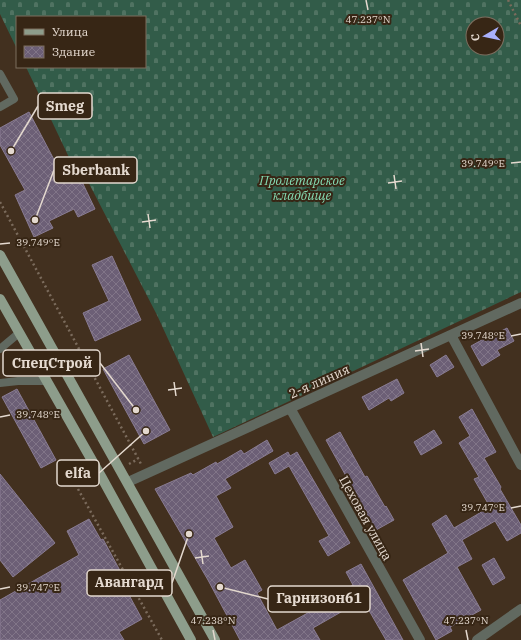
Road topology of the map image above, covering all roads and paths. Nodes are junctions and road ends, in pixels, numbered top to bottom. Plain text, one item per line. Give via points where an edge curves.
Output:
1 (508, 0) edge
2 (521, 26) edge
3 (0, 74) edge
4 (0, 106) edge
5 (0, 202) edge
6 (0, 255) edge
7 (0, 299) edge
8 (521, 303) edge
9 (19, 333) junction
10 (451, 335) junction
11 (0, 349) edge
12 (46, 381) junction
13 (0, 383) edge
14 (290, 408) junction
15 (138, 459) dead end
16 (521, 465) edge
17 (128, 482) junction
18 (78, 489) dead end
19 (521, 609) edge
20 (162, 640) edge
21 (191, 640) edge
22 (215, 640) edge
23 (420, 640) edge
24 (478, 640) edge

1 - 2 path
3 - 4 lane via 14,99
5 - 15 path
6 - 17 main road
7 - 9 main road
8 - 10 street, 2-я линия
9 - 11 lane
9 - 12 main road
10 - 14 street, 2-я линия
10 - 16 street
12 - 13 lane
12 - 21 main road
14 - 17 street, 2-я линия
14 - 23 street, Цеховая улица
17 - 22 main road
18 - 20 path
19 - 24 street

